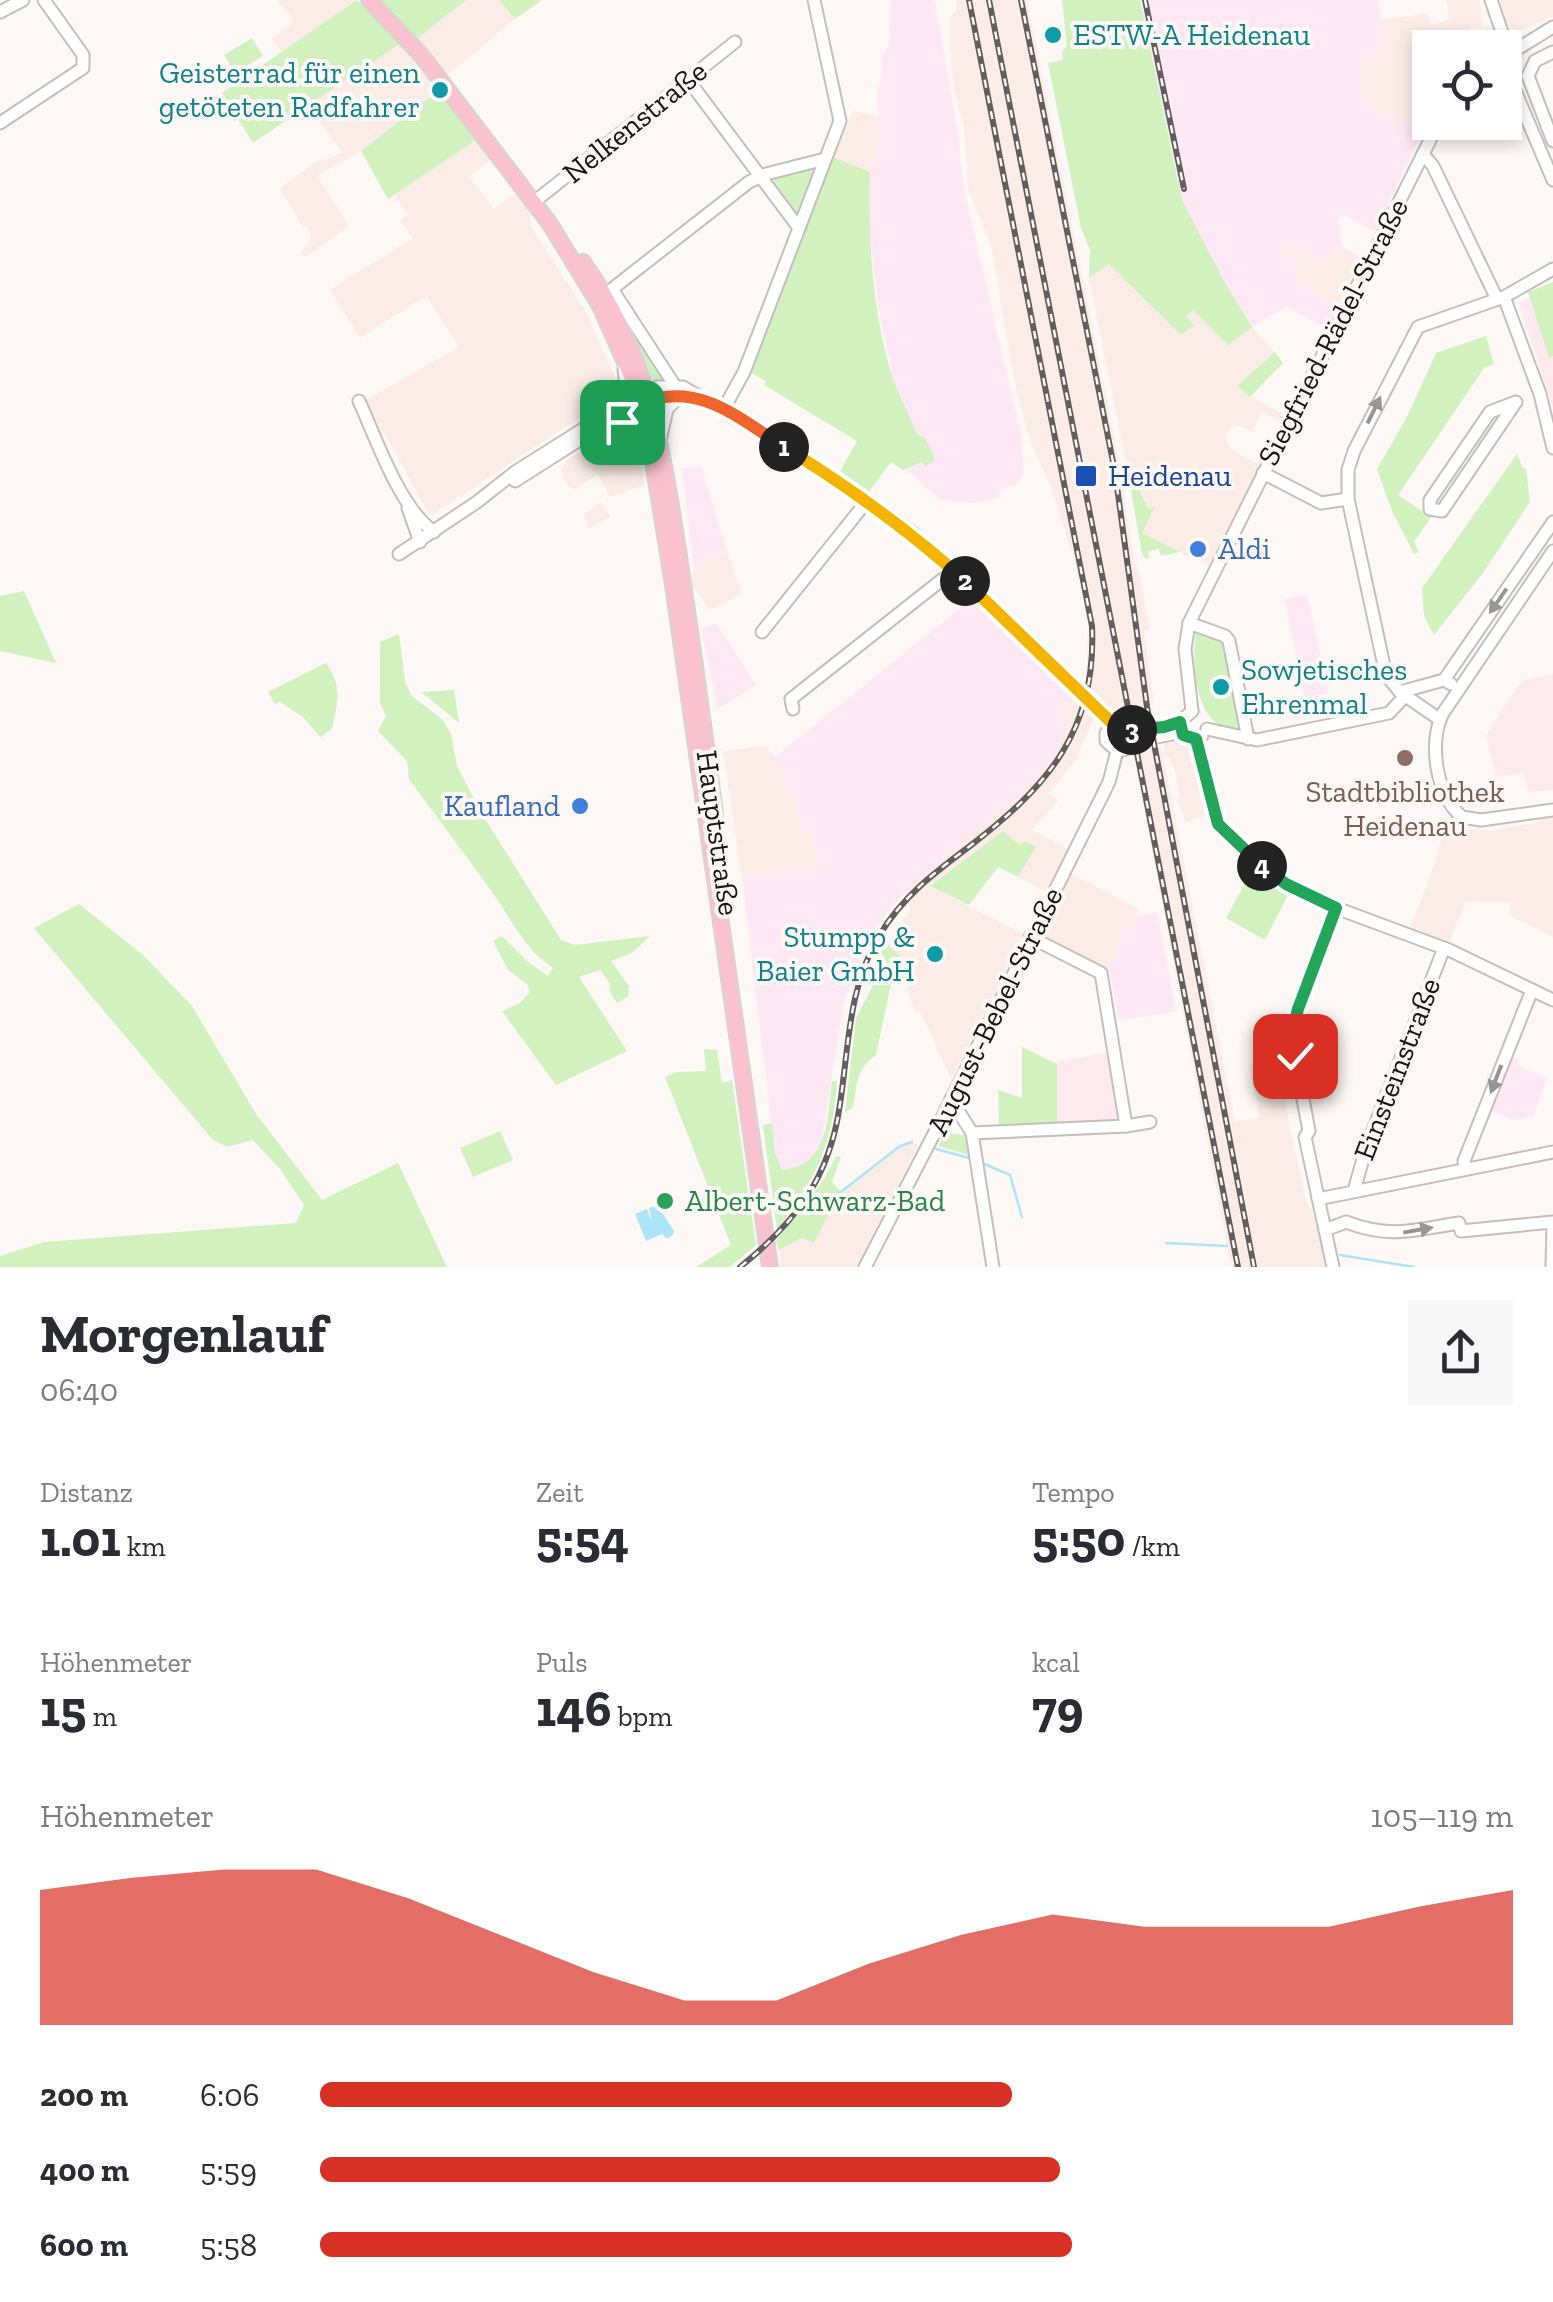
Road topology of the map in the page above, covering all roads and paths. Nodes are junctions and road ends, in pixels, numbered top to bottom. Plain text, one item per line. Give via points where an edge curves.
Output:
1 (23, 0) edge
2 (44, 0) edge
3 (369, 0) edge
4 (814, 0) edge
5 (1491, 0) edge
6 (0, 12) edge
7 (1553, 27) edge
8 (1498, 30) edge
9 (735, 42) dead end
10 (1522, 43) edge
11 (1553, 52) edge
12 (689, 80) junction
13 (1522, 107) edge
14 (0, 123) edge
15 (1430, 140) edge
16 (1553, 141) edge
17 (1423, 154) junction
18 (825, 159) junction
19 (759, 177) junction
20 (1553, 180) edge
21 (534, 202) junction
22 (550, 224) junction
23 (799, 228) junction
24 (1553, 269) edge
25 (1500, 298) junction
26 (614, 336) junction
27 (677, 391) junction
28 (1540, 394) junction
29 (644, 397) junction
30 (359, 401) dead end
31 (1516, 402) junction
32 (724, 410) junction
33 (608, 412) junction
34 (590, 434) junction
35 (654, 439) junction
36 (1553, 448) edge
37 (1263, 473) junction
38 (406, 499) junction
39 (1348, 499) junction
40 (868, 501) junction
41 (477, 502) junction
42 (1553, 522) edge
43 (434, 532) junction
44 (420, 542) junction
45 (1553, 552) edge
46 (399, 554) dead end
47 (954, 570) junction
48 (1189, 623) junction
49 (762, 632) dead end
50 (1444, 680) junction
51 (1458, 690) junction
52 (1402, 694) junction
53 (793, 709) dead end
54 (1192, 712) junction
55 (1440, 719) junction
56 (1114, 725) junction
57 (1180, 727) junction
58 (1207, 729) junction
59 (1131, 736) junction
60 (1196, 739) junction
61 (1248, 739) junction
62 (1117, 751) junction
63 (1553, 810) edge
64 (1336, 908) junction
65 (1030, 937) junction
66 (1444, 948) junction
67 (1532, 990) junction
68 (1553, 1000) edge
69 (951, 1099) junction
70 (1150, 1122) dead end
71 (1126, 1126) junction
72 (972, 1133) junction
73 (1553, 1152) edge
74 (1465, 1169) junction
75 (1354, 1191) junction
76 (1318, 1199) junction
77 (1553, 1223) edge
78 (1324, 1230) junction
79 (1552, 1257) edge
80 (1331, 1260) edge
81 (770, 1267) edge
82 (777, 1267) edge
83 (864, 1267) edge
84 (992, 1267) edge

1 - 6 street
2 - 14 street via 83,56 83,68
3 - 21 main road via 422,56
4 - 18 street via 841,114
5 - 8 street
7 - 10 street
9 - 12 street, Nelkenstraße
11 - 16 street via 1535,61 1528,76
12 - 19 street
12 - 21 street, Nelkenstraße
13 - 20 street
15 - 17 street, Siegfried-Rädel-Straße
17 - 25 street
17 - 37 street, Siegfried-Rädel-Straße
18 - 19 street
18 - 23 street
19 - 23 street
19 - 27 street via 612,289
21 - 22 main road
22 - 26 main road
22 - 29 main road via 600,286 630,341
23 - 32 street
24 - 25 street
25 - 28 street
39 -> 25 street via 1354,451 1418,327
26 - 29 main road
26 - 33 street via 626,385
27 - 29 street
27 - 32 street
27 - 35 street
28 - 31 street
28 - 36 street
29 - 33 street
29 - 34 street
29 - 35 main road, Hauptstraße
30 - 38 street
31 - 31 street via 1490,412 1430,509 1442,512
32 - 40 street
33 - 41 street
34 - 35 street via 628,421
34 - 41 street
35 - 81 main road, Hauptstraße
35 - 82 main road, Hauptstraße via 700,699
37 - 39 street via 1321,503
37 - 48 street, Siegfried-Rädel-Straße
38 - 43 street
38 - 44 street
39 - 52 street via 1381,660
40 - 47 street
40 - 49 street
41 - 43 street
42 -> 50 street
43 - 44 street
44 - 46 street
45 - 51 street
47 - 53 street via 791,699
47 - 56 street
48 - 54 street, Siegfried-Rädel-Straße
48 - 61 street via 1228,641
50 - 51 street
50 - 52 street
51 - 55 street
52 - 55 street
52 - 61 street via 1389,713
54 - 57 street
54 - 58 street via 1204,716
55 - 63 street via 1435,746 1446,798 1458,815 1481,820
56 - 59 street via 1125,725
56 - 62 street via 1106,741
57 - 59 street
57 - 60 street
58 - 60 street
58 - 61 street
59 - 62 street via 1126,749
60 - 64 street via 1224,833 1280,880
62 - 65 street, August-Bebel-Straße
64 - 66 street
64 - 76 street via 1294,1026
65 - 69 street, August-Bebel-Straße
65 - 71 street via 1102,973
66 - 67 street
66 - 75 street, Einsteinstraße
67 - 68 street
67 -> 74 street
69 - 72 street
69 - 83 street, August-Bebel-Straße
70 - 71 street
71 - 72 street
72 - 84 street
73 - 74 street
74 - 75 street
75 - 76 street
76 - 78 street
78 -> 77 street via 1346,1222 1392,1234 1459,1223 1461,1230
77 - 79 street
78 - 80 street

